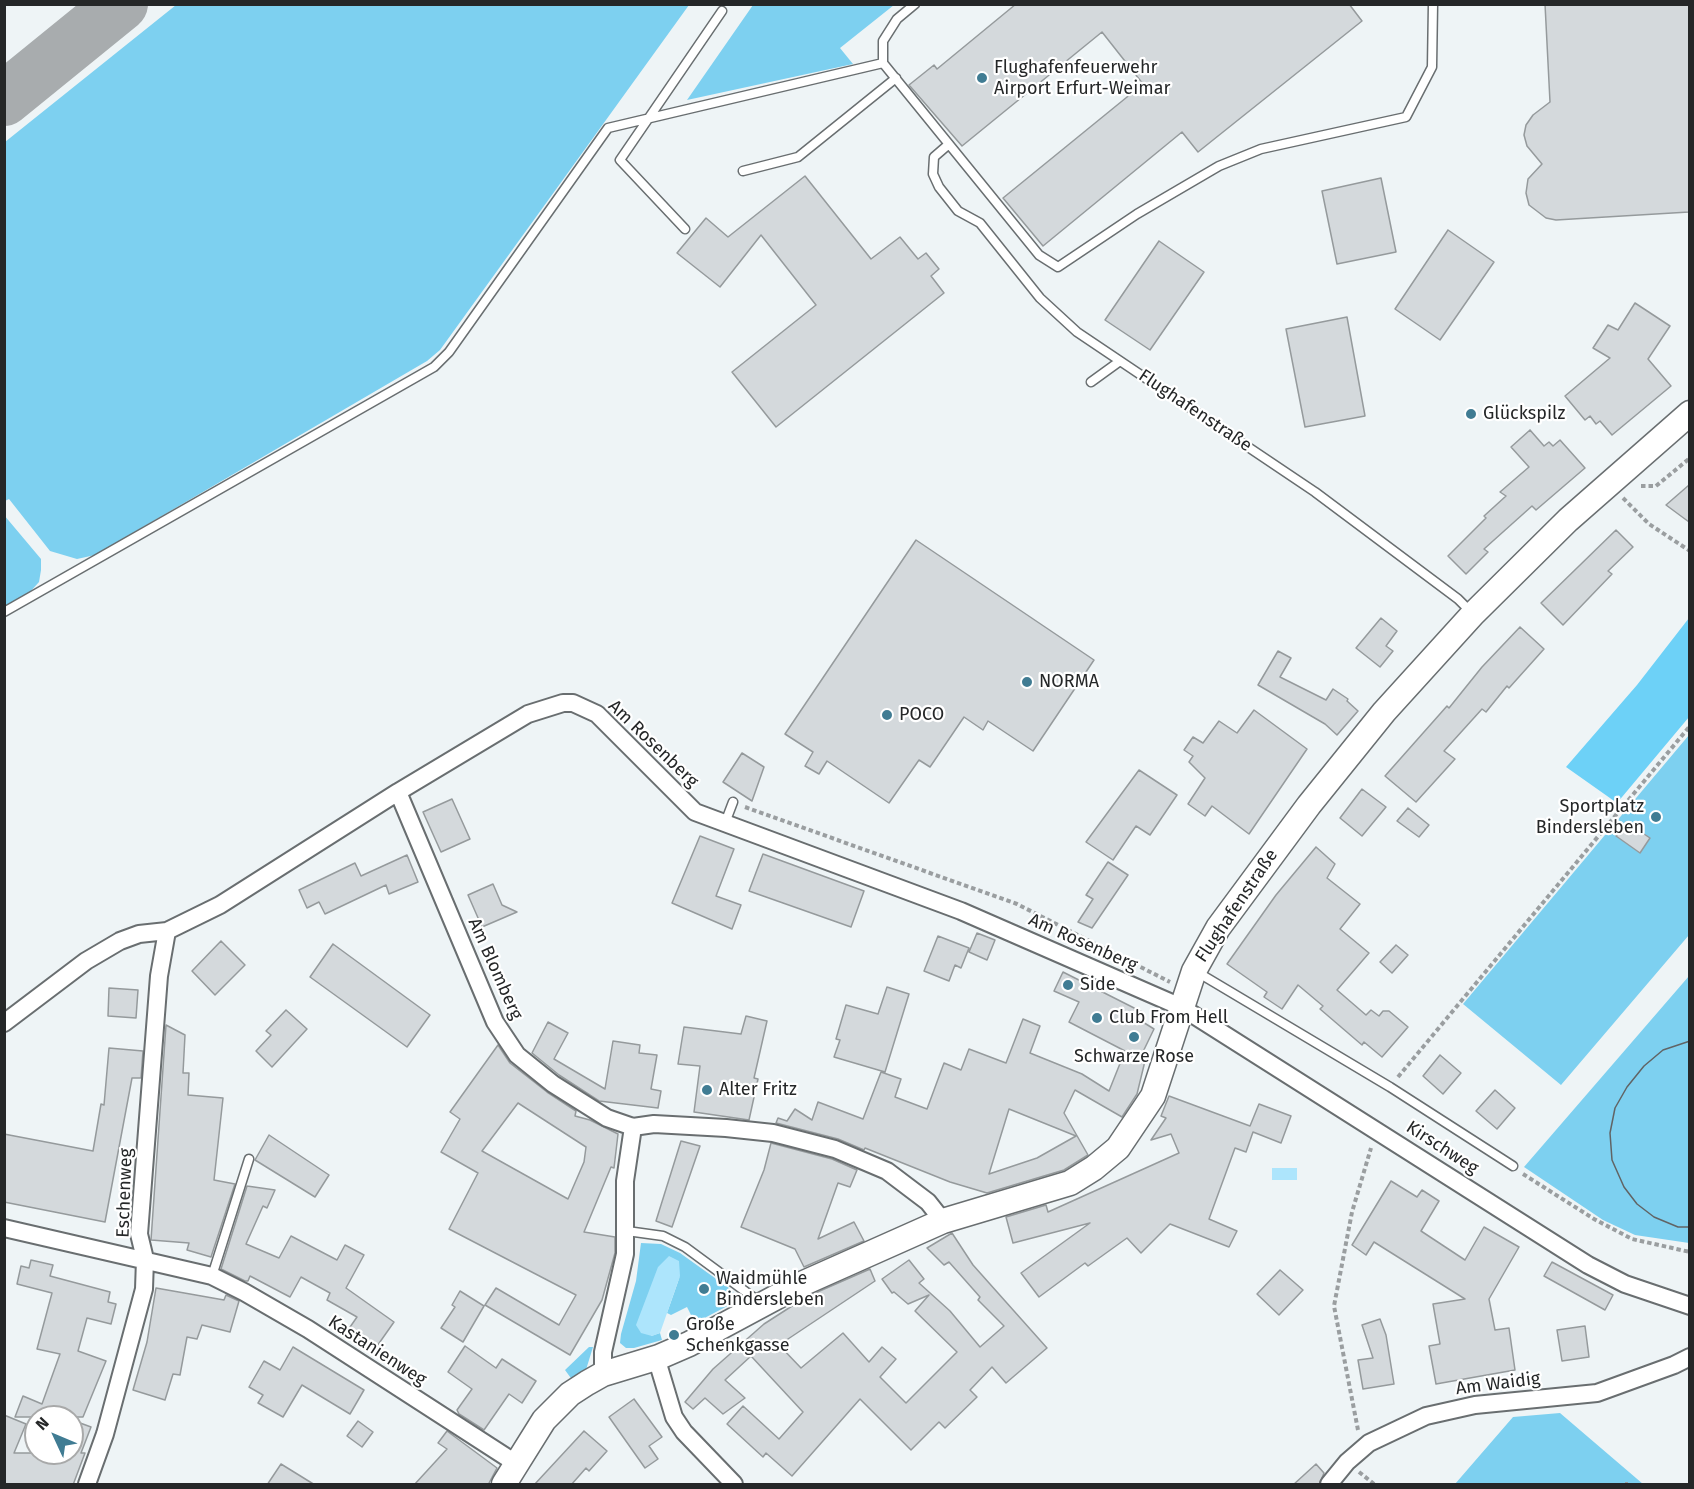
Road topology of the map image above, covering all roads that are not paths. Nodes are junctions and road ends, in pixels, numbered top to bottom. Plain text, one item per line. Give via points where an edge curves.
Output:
1 (915, 4) edge
2 (1433, 4) edge
3 (722, 11) dead end
4 (883, 63) junction
5 (896, 78) junction
6 (647, 120) junction
7 (949, 144) junction
8 (743, 171) dead end
9 (685, 229) dead end
10 (1120, 361) junction
11 (1091, 382) dead end
12 (1689, 413) edge
13 (4, 612) edge
14 (1473, 614) junction
15 (398, 792) junction
16 (733, 802) road end
17 (725, 823) junction
18 (167, 931) junction
19 (1194, 971) junction
20 (1181, 1007) junction
21 (4, 1023) edge
22 (633, 1127) junction
23 (249, 1159) dead end
24 (1513, 1166) road end
25 (943, 1221) junction
26 (4, 1228) edge
27 (627, 1231) junction
28 (145, 1259) junction
29 (212, 1276) junction
30 (763, 1305) junction
31 (1689, 1306) edge
32 (659, 1357) junction
33 (1689, 1357) edge
34 (603, 1374) junction
35 (517, 1464) junction
36 (87, 1485) edge
37 (504, 1485) edge
38 (734, 1485) edge
39 (1329, 1485) edge

1 - 4 lane via 897,19 883,41
2 - 7 lane via 1432,67 1406,117 1261,148 1218,166 1058,267 1039,255
3 - 6 lane
4 - 5 lane
4 - 6 lane
5 - 7 lane
5 - 8 lane via 798,157
6 - 9 lane via 620,160
6 - 13 lane via 608,128 450,352 434,367
7 - 10 lane, Flughafenstraße via 934,157 933,174 939,187 958,211 980,224 1040,298 1077,332
10 - 11 lane
10 - 14 lane, Flughafenstraße via 1315,492 1458,598
12 - 14 street, Flughafenstraße via 1568,520
14 - 19 street, Flughafenstraße via 1384,712 1302,814 1246,886
15 - 17 street, Am Rosenberg via 528,714 568,703 597,714 695,812
15 - 18 street, Am Rosenberg via 220,905
15 - 22 street, Am Blomberg via 495,1022 517,1055 553,1084 607,1118
16 - 17 lane
17 - 20 street, Am Rosenberg via 961,911
18 - 21 street, Am Rosenberg via 120,941 86,961
18 - 28 street, Eschenweg via 159,976 139,1234
19 - 20 street, Flughafenstraße
19 - 24 lane, Kirschweg via 1390,1087
20 - 25 street, Flughafenstraße via 1153,1096 1118,1148 1070,1183
20 - 31 street, Kirschweg via 1588,1265 1625,1284
22 - 25 street, Am Blomberg via 654,1124 726,1128 809,1141 887,1171 928,1202
22 - 27 street via 625,1181
23 - 29 lane
25 - 30 street, Flughafenstraße via 796,1286
26 - 28 street, Kastanienweg
27 - 30 lane via 663,1236 685,1246
27 - 34 street via 621,1284 603,1352
28 - 29 street, Kastanienweg
28 - 36 street, Eschenweg via 144,1289 136,1326
29 - 35 street, Kastanienweg via 308,1329
30 - 32 street, Flughafenstraße
32 - 34 street, Flughafenstraße
32 - 38 street via 674,1417
33 - 39 street, Am Waidig via 1596,1393 1475,1405 1426,1416 1380,1436 1362,1449
34 - 35 street, Flughafenstraße via 570,1394 544,1420
35 - 37 street, Flughafenstraße

